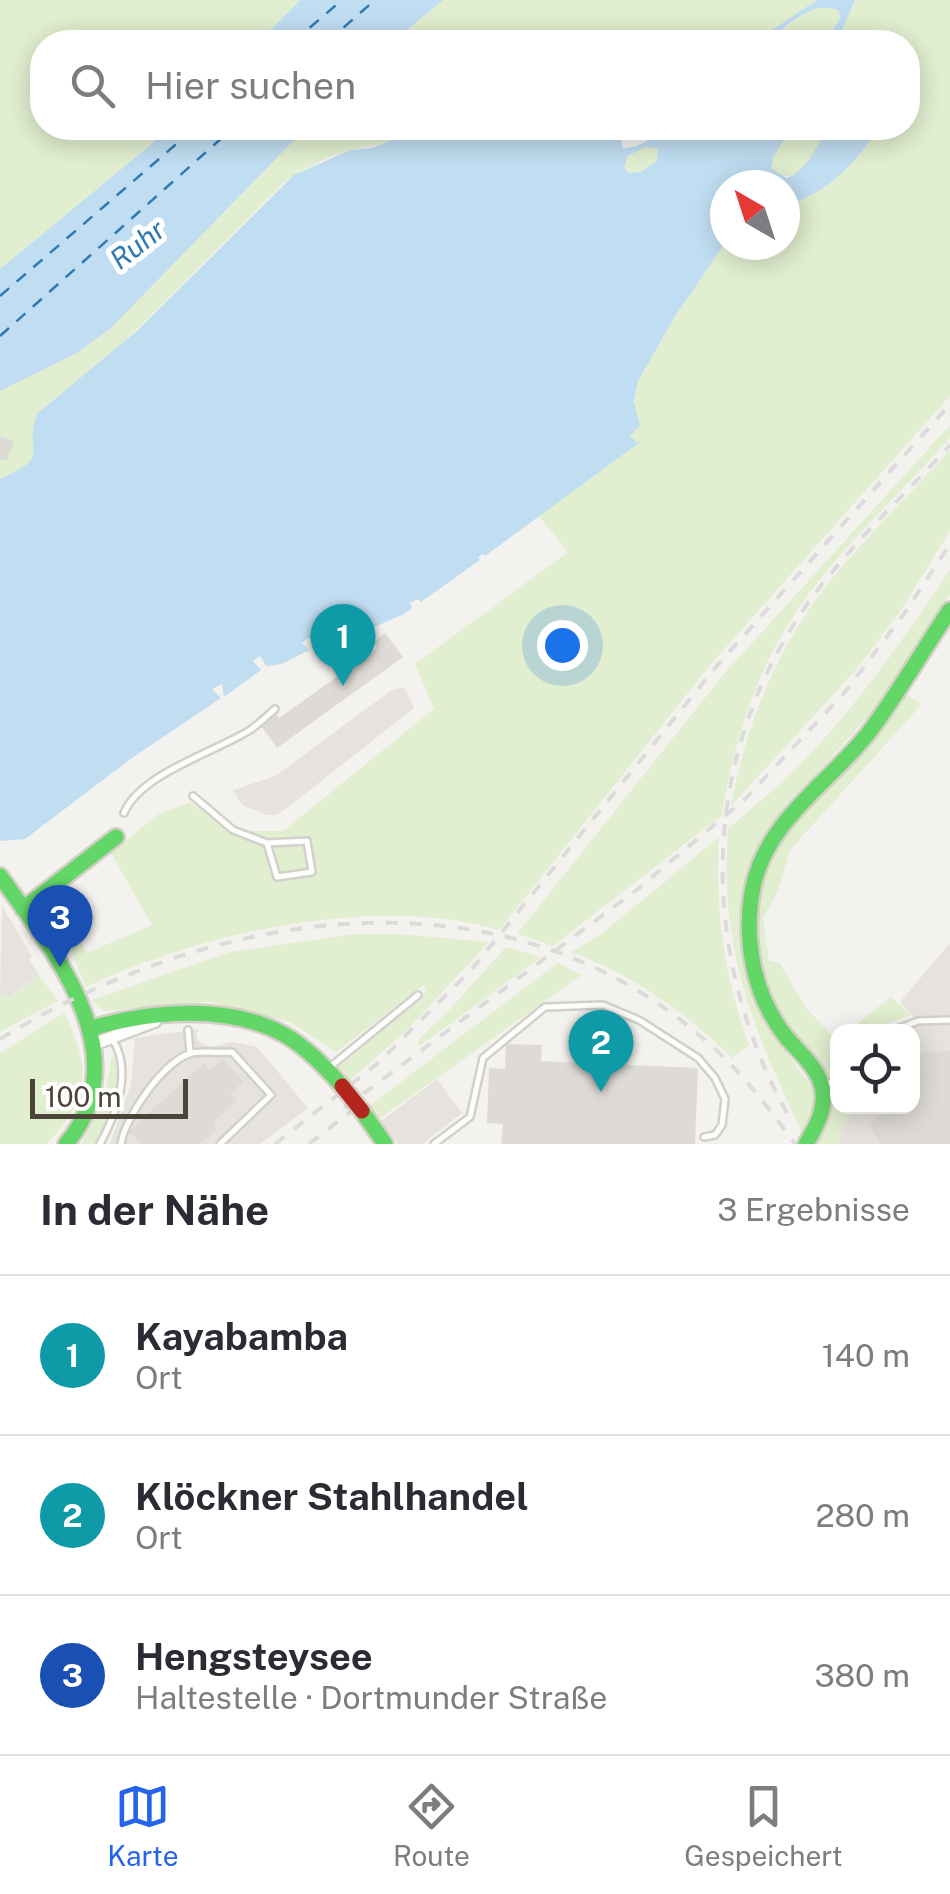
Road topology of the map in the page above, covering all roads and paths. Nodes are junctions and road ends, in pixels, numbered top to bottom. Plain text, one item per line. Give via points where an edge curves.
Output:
1 (950, 610) edge
2 (274, 709) dead end
3 (193, 796) dead end
4 (124, 812) dead end
5 (116, 837) dead end
6 (267, 843) junction
7 (0, 877) edge
8 (24, 909) junction
9 (418, 995) dead end
10 (167, 1016) junction
11 (950, 1020) edge
12 (910, 1024) edge
13 (188, 1030) dead end
14 (91, 1036) junction
15 (112, 1037) junction
16 (190, 1054) junction
17 (328, 1069) junction
18 (830, 1082) edge
19 (822, 1087) junction
20 (704, 1137) dead end
21 (807, 1143) edge
22 (66, 1144) edge
23 (100, 1144) edge
24 (121, 1144) edge
25 (220, 1144) edge
26 (386, 1144) edge
27 (434, 1144) edge

1 - 19 street via 869,732 776,833 753,885 748,930 760,991
2 - 4 lane via 252,729 147,786
3 - 6 lane via 233,830
5 - 8 street
6 - 6 lane via 277,878 312,872 307,841
7 - 8 street
8 - 14 street
9 - 17 lane
10 - 14 street
10 - 15 street
10 - 17 street via 220,1013 257,1022
11 - 12 lane
13 - 16 lane
14 - 15 street
14 - 22 street via 96,1089
15 - 23 lane via 122,1075
16 - 24 lane via 156,1080
16 - 25 lane via 232,1052 271,1096
17 - 26 street, bridge
18 - 19 lane
19 - 21 street via 823,1112
20 - 27 lane via 722,1125 725,1099 715,1078 698,1058 603,1005 545,1007 483,1058 470,1117

